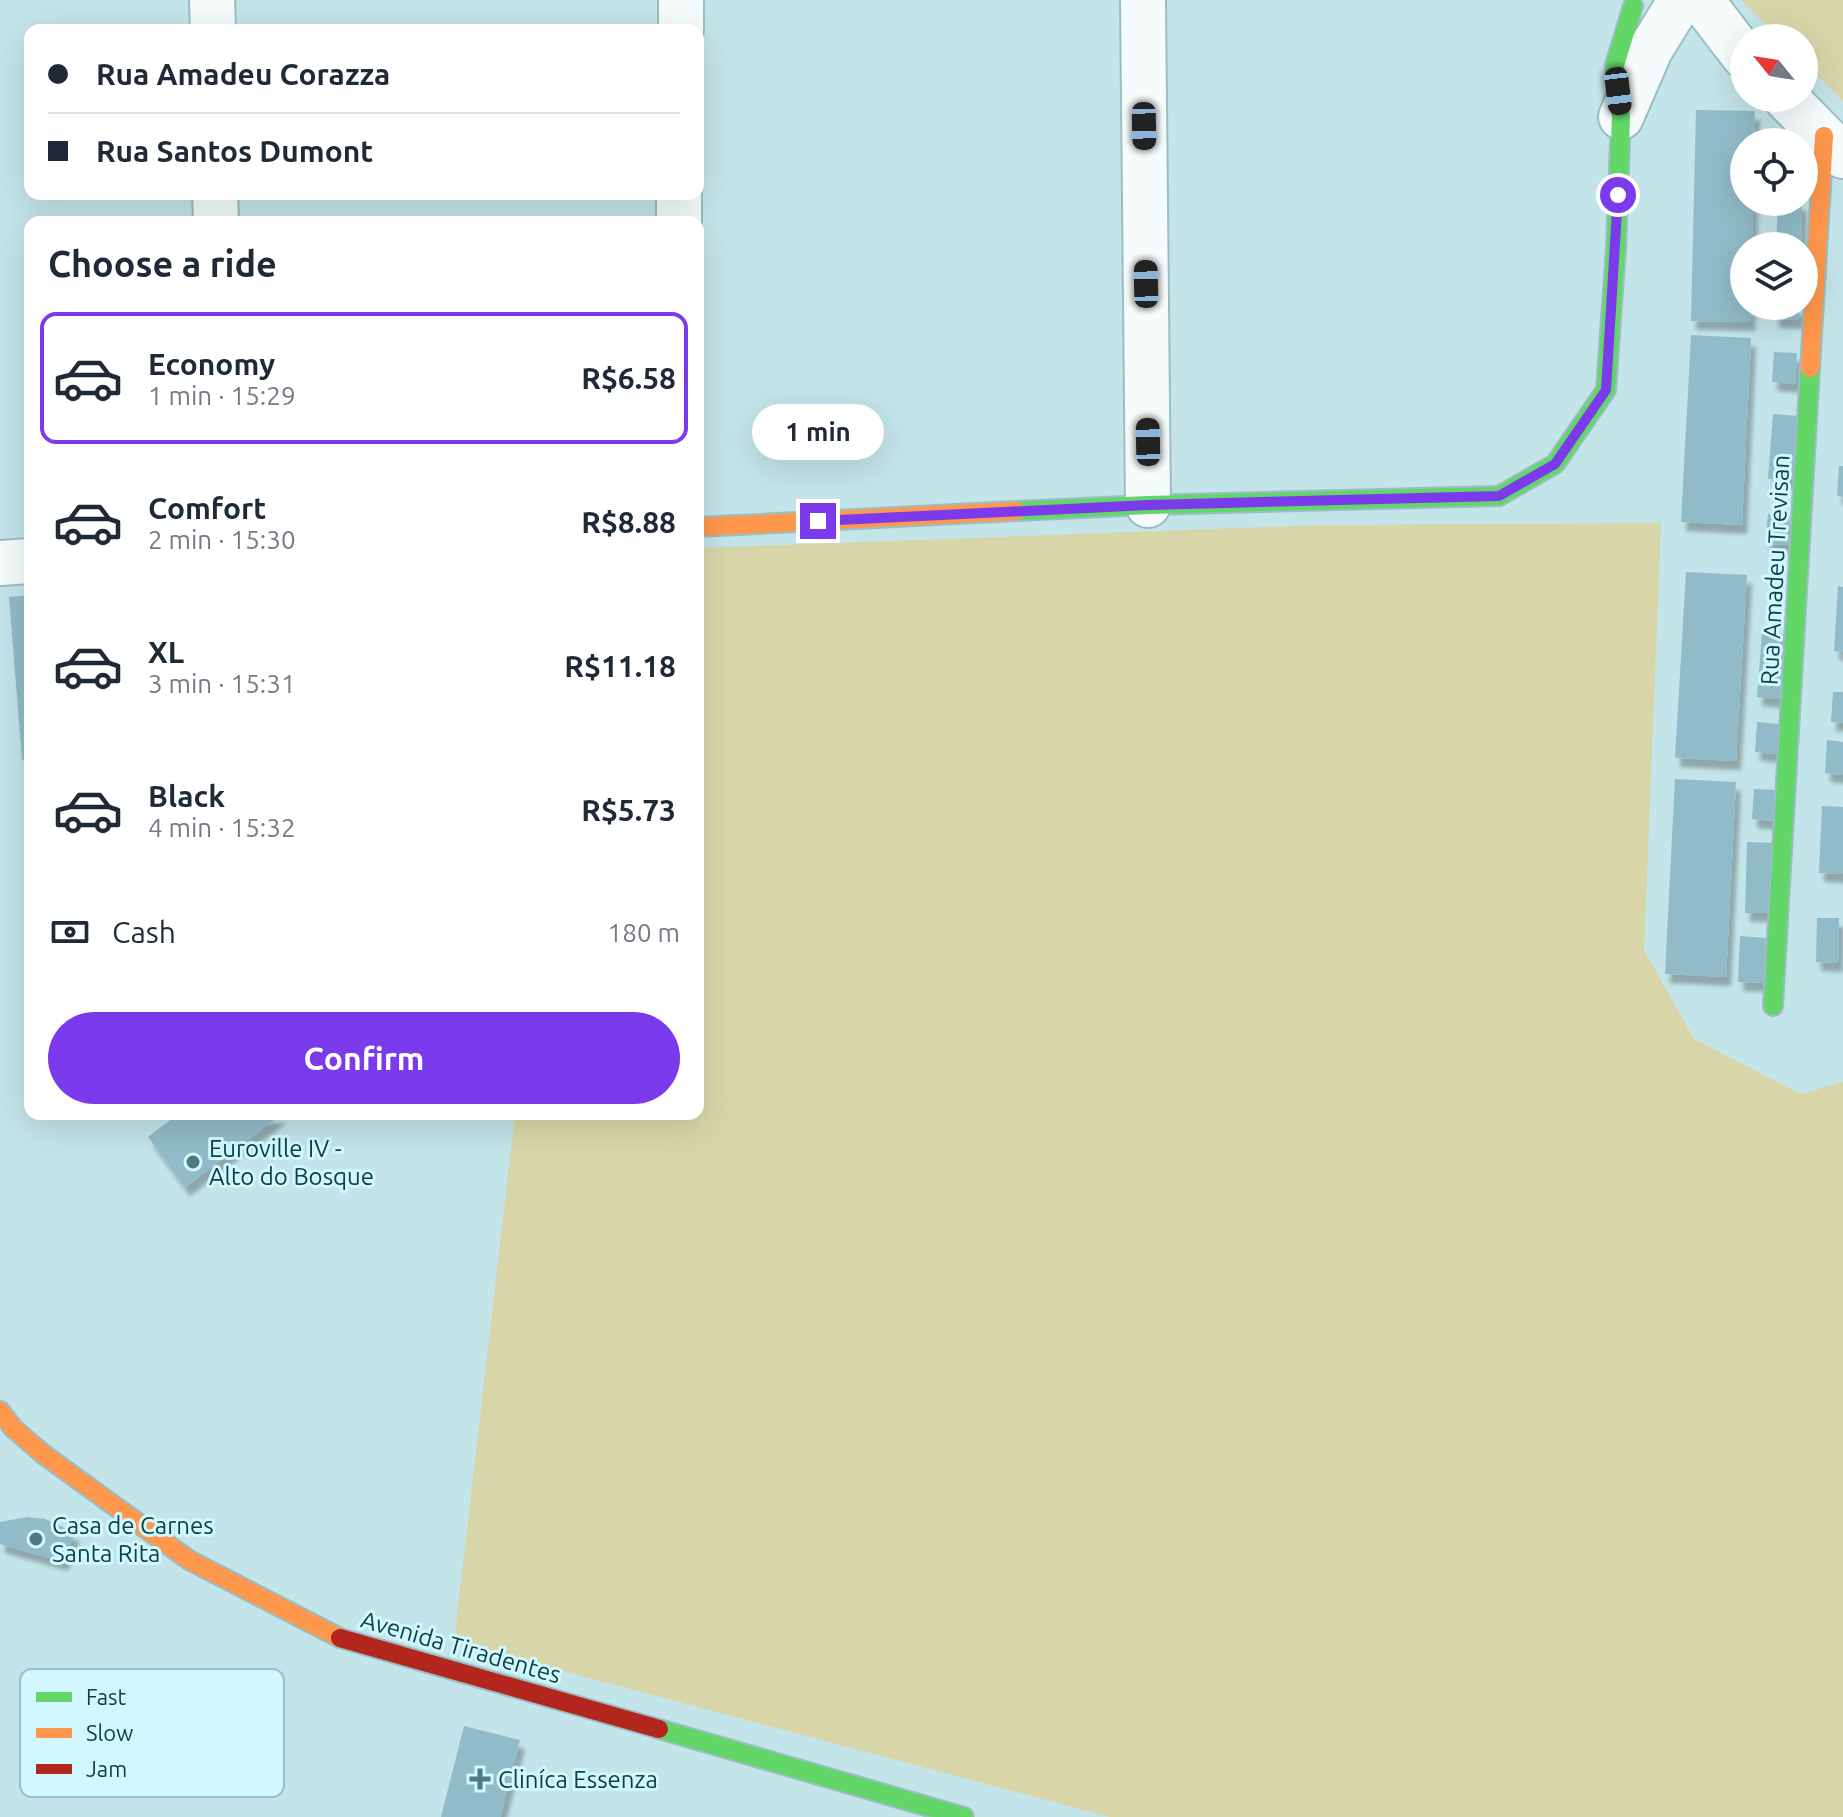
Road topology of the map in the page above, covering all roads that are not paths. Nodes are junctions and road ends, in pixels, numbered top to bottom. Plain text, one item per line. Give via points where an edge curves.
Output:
1 (212, 0) edge
2 (681, 0) edge
3 (1143, 0) edge
4 (1664, 3) edge
5 (213, 24) edge
6 (681, 24) edge
7 (1730, 47) edge
8 (1800, 112) edge
9 (1621, 117) joint
10 (1833, 146) edge
11 (1148, 505) junction
12 (704, 527) edge
13 (24, 561) edge
14 (0, 563) edge
15 (1773, 1006) dead end
16 (4, 1425) edge
17 (964, 1817) edge

1 - 5 street
2 - 6 street
3 - 11 street
4 - 7 street
4 - 9 street
8 - 10 street
9 - 11 street via 1606,390 1555,464 1499,496
10 - 15 street, Rua Amadeu Trevisan
11 - 12 street
13 - 14 street
16 - 17 street, Avenida Tiradentes via 189,1560 338,1637

